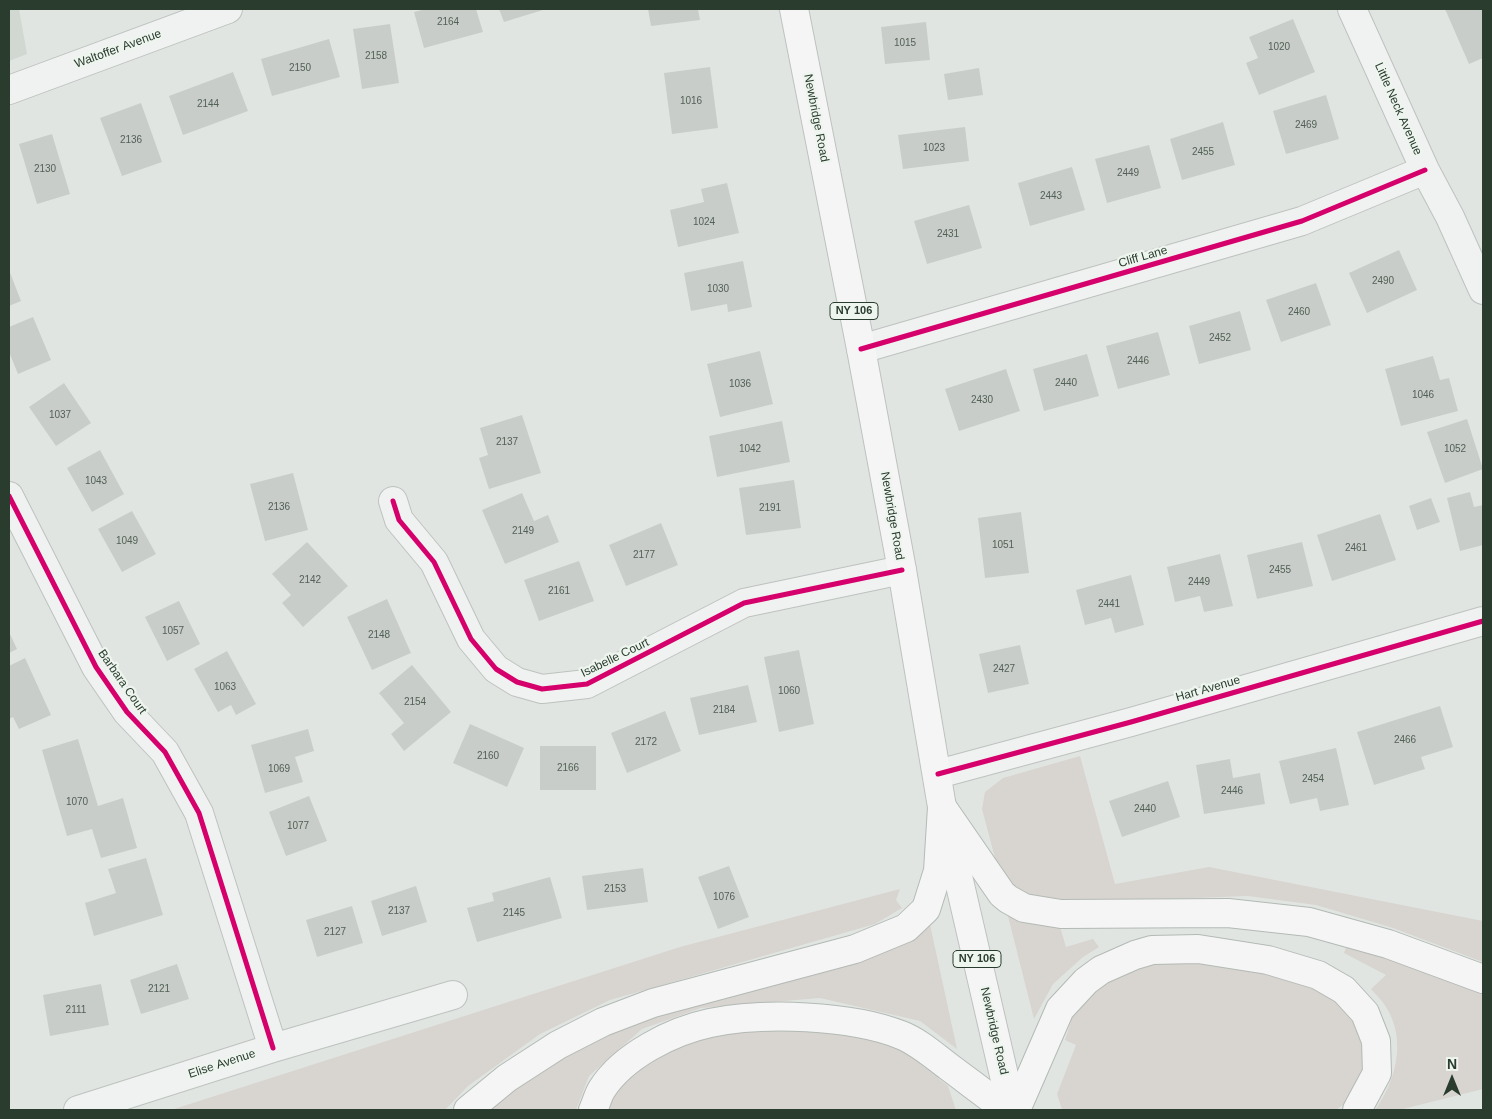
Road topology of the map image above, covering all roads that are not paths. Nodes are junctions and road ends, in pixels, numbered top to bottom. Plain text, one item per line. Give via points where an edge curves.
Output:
1 (228, 9) edge
2 (794, 9) edge
3 (1352, 9) edge
4 (195, 14) edge
5 (9, 90) edge
6 (1425, 170) junction
7 (1483, 290) edge
8 (861, 349) junction
9 (9, 496) edge
10 (393, 501) dead end
11 (902, 570) junction
12 (1483, 620) edge
13 (938, 774) junction
14 (942, 807) junction
15 (1483, 980) edge
16 (453, 995) dead end
17 (273, 1048) junction
18 (78, 1110) edge
19 (468, 1110) edge
20 (593, 1110) edge
21 (1007, 1110) edge
22 (1014, 1110) edge
23 (1357, 1110) edge

1 - 4 street, Waltoffer Avenue
2 - 8 main road, Newbridge Road / NY 106
3 - 6 street, Little Neck Avenue
4 - 5 street, Waltoffer Avenue
6 - 7 street, Little Neck Avenue
6 - 8 street, Cliff Lane via 1302,221
8 - 11 main road, Newbridge Road / NY 106
9 - 17 street, Barbara Court via 96,667 128,712 165,752 199,813
10 - 11 street, Isabelle Court via 400,520 434,562 471,640 496,669 517,682 542,689 587,684 744,603
11 - 13 main road, Newbridge Road / NY 106
12 - 13 street, Hart Avenue
13 - 14 main road, Newbridge Road / NY 106
14 - 15 main road via 1002,894 1024,908 1061,914 1228,913 1309,922 1388,944
14 - 19 main road via 938,871 926,909 906,928 855,949 653,1003 603,1022 507,1078
14 - 22 main road, Newbridge Road / NY 106
16 - 17 street, Elise Avenue
17 - 18 street, Elise Avenue
20 - 21 main road via 601,1090 623,1064 658,1041 709,1024 747,1018 807,1018 867,1024 903,1036
22 - 23 main road via 1060,1009 1086,981 1101,970 1152,950 1198,949 1268,960 1318,975 1344,990 1365,1013 1376,1041 1377,1074

